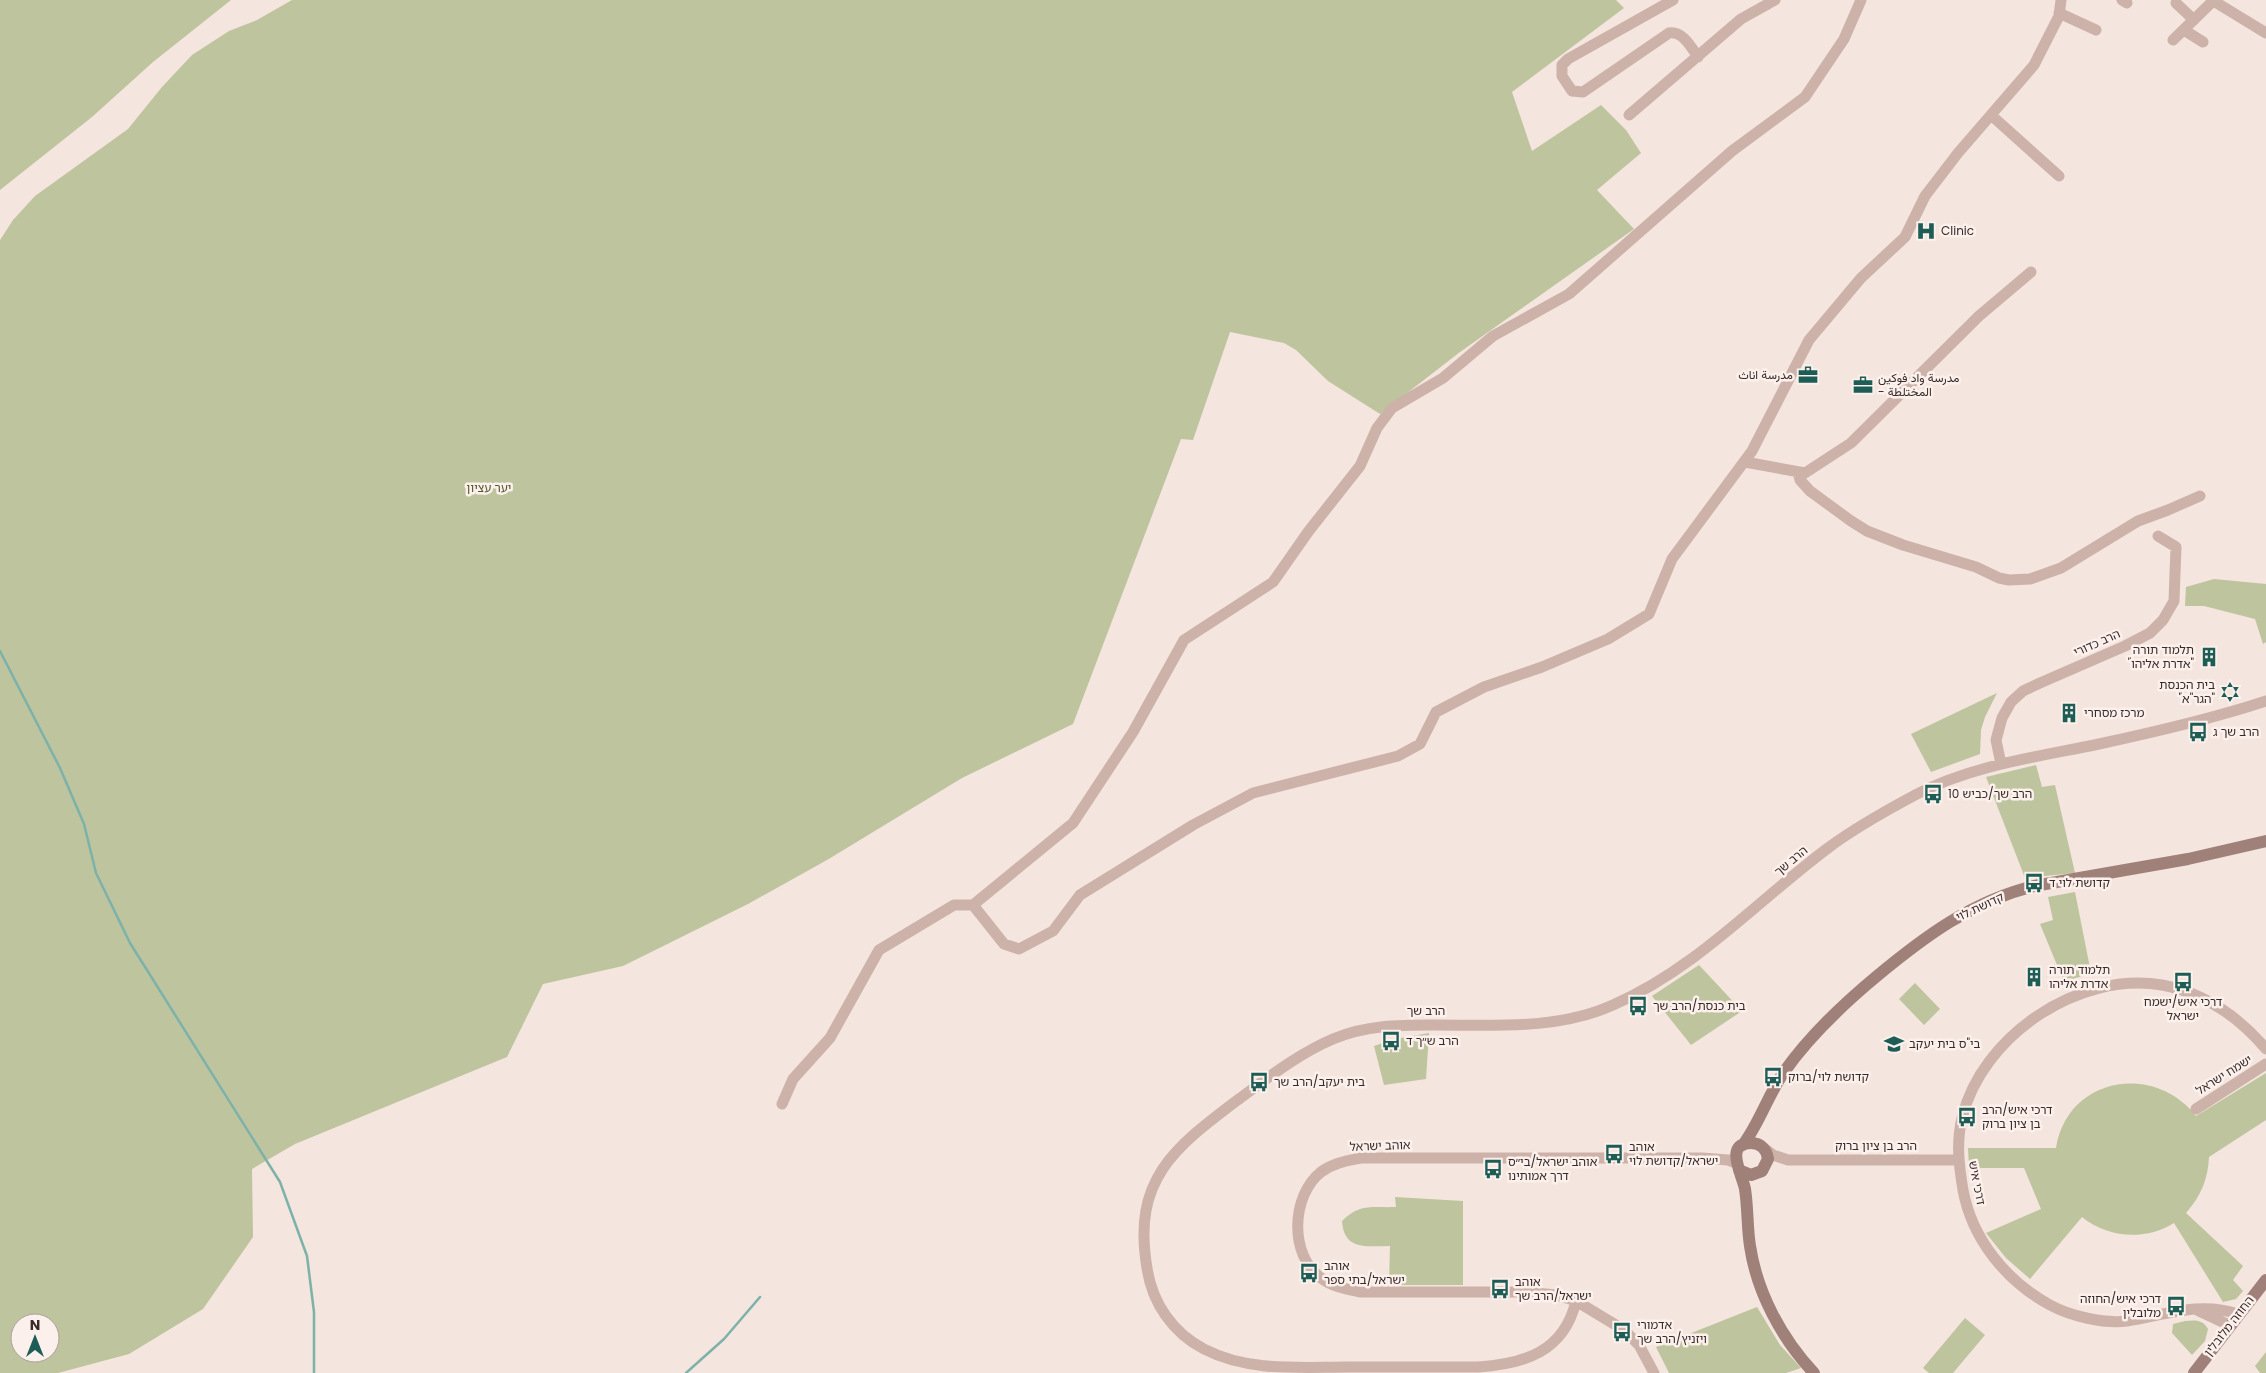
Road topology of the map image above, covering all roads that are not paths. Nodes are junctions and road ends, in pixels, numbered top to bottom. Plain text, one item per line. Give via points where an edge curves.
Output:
1 (1672, 0) edge
2 (1775, 0) edge
3 (1861, 0) edge
4 (2061, 0) edge
5 (2213, 1) edge
6 (2176, 3) dead end
7 (2059, 13) junction
8 (2194, 20) junction
9 (2096, 30) dead end
10 (2184, 30) junction
11 (2266, 33) edge
12 (2173, 40) dead end
13 (2203, 42) dead end
14 (1698, 57) junction
15 (1629, 115) dead end
16 (1990, 115) junction
17 (2059, 176) dead end
18 (2031, 272) dead end
19 (1745, 462) junction
20 (1798, 472) junction
21 (2200, 496) dead end
22 (2158, 536) dead end
23 (2266, 701) edge
24 (2001, 764) junction
25 (2266, 841) edge
26 (973, 905) junction
27 (2266, 1049) edge
28 (2266, 1064) edge
29 (782, 1104) dead end
30 (1768, 1104) junction
31 (2196, 1109) dead end
32 (1741, 1147) junction
33 (1764, 1148) junction
34 (1702, 1158) junction
35 (1794, 1160) junction
36 (1958, 1160) junction
37 (1737, 1167) junction
38 (1762, 1171) junction
39 (1747, 1208) junction
40 (2266, 1280) edge
41 (1576, 1301) junction
42 (2197, 1310) junction
43 (2238, 1314) junction
44 (2229, 1325) junction
45 (1654, 1373) edge
46 (1814, 1373) edge
47 (2194, 1373) edge

1 - 14 street via 1568,59 1562,65 1562,76 1572,91 1584,92 1674,33 1683,38
2 - 14 street via 1741,19
3 - 26 street via 1844,40 1805,97 1732,152 1569,294 1493,336 1443,378 1392,408 1377,428 1360,466 1273,582 1184,640 1133,732 1073,823
4 - 7 street
5 - 8 street
5 - 11 street
6 - 8 street
7 - 9 street
7 - 16 street via 2034,65
8 - 10 street
10 - 12 street
10 - 13 street
14 - 15 street
16 - 17 street
16 - 19 street via 1925,196 1905,237 1861,278 1809,340
18 - 20 street via 1979,316 1851,444 1805,473
19 - 20 street
19 - 26 street via 1672,559 1649,614 1608,639 1484,687 1436,712 1420,744 1398,756 1253,793 1193,825 1080,895 1053,931 1019,949 1004,944
20 - 21 street via 1800,480 1810,491 1867,531 1903,546 1976,567 1999,578 2017,580 2062,568 2138,521
22 - 24 street, הרב כדורי via 2176,546 2174,601 2163,620 2150,633 2125,646 2023,691 2011,702 2002,718 1996,740
23 - 24 street, הרב שך via 2196,721
24 - 41 street, הרב שך via 1947,780 1863,824 1683,965 1615,1005 1568,1019 1536,1023 1378,1027 1352,1032 1314,1048 1276,1071 1184,1142 1163,1167 1147,1205 1144,1255 1150,1284 1164,1314 1175,1328 1205,1350 1243,1362 1286,1367 1478,1367 1508,1364 1538,1354 1553,1343 1566,1328
25 - 30 street, קדושת לוי via 2188,859 2034,886 1969,910 1936,929 1902,955 1818,1029 1780,1079
26 - 29 street via 954,905 878,950 830,1038 793,1079
27 - 36 street, דרכי איש via 2227,1012 2185,991 2162,985 2125,985 2075,996 2032,1018 1990,1062 1978,1080 1962,1117
28 - 31 street, ישמח ישראל
30 - 32 street, קדושת לוי
30 - 33 street, קדושת לוי via 1761,1132
32 - 33 street via 1751,1143
32 - 34 street, אוהב ישראל
32 - 37 street
33 - 35 street, הרב בן ציון ברוק via 1780,1158
33 - 38 street via 1768,1159
34 - 37 street, אוהב ישראל via 1728,1160
34 - 41 street, אוהב ישראל via 1361,1158 1338,1162 1320,1172 1300,1205 1297,1225 1307,1262 1320,1277 1337,1288 1361,1292 1523,1292 1557,1295
35 - 36 street, הרב בן ציון ברוק
35 - 38 street, הרב בן ציון ברוק via 1774,1163
36 - 42 street, דרכי איש via 1965,1202 1981,1240 2011,1277 2035,1296 2069,1312 2111,1321 2126,1321 2169,1311
37 - 38 street via 1747,1175
37 - 39 street via 1745,1186
38 - 39 street via 1752,1187
39 - 46 street via 1752,1256 1765,1297 1786,1336
40 - 43 street, החוזה מלובלין
41 - 45 street, אוהב ישראל via 1626,1331 1639,1344
42 - 43 street, דרכי איש via 2212,1308
42 - 44 street, דרכי איש
43 - 44 street, החוזה מלובלין
44 - 47 street, החוזה מלובלין

